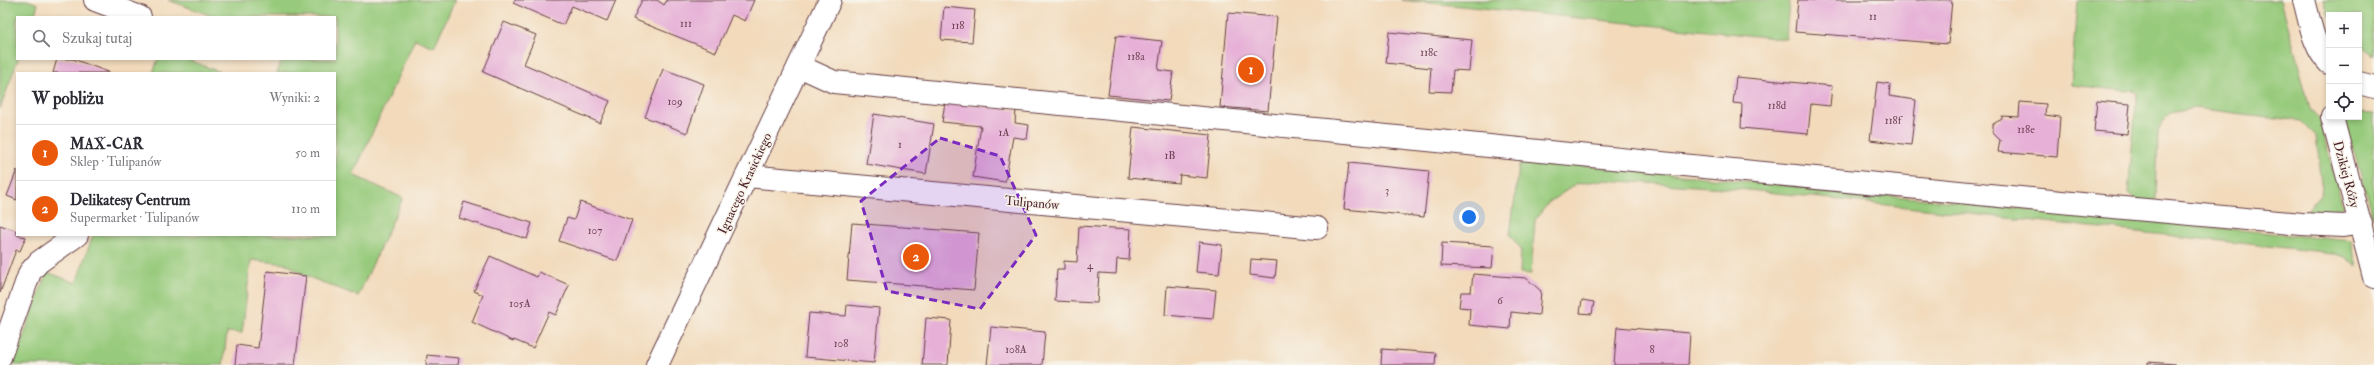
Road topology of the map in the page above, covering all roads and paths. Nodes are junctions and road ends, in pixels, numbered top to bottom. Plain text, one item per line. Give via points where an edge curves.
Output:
1 (95, 0) edge
2 (830, 0) edge
3 (2304, 0) edge
4 (137, 16) edge
5 (2326, 59) edge
6 (799, 66) junction
7 (2362, 84) edge
8 (2374, 87) edge
9 (2333, 120) edge
10 (747, 176) junction
11 (2361, 223) junction
12 (1317, 228) dead end
13 (76, 236) edge
14 (2374, 277) edge
15 (0, 357) edge
16 (657, 365) edge

1 - 4 street
2 - 6 street, Ignacego Krasickiego
3 - 5 street via 2313,34
6 - 10 street, Ignacego Krasickiego
6 - 11 street via 834,82 857,85 2102,206 2302,224 2343,226
7 - 8 street
9 - 11 street, Dzikiej Róży
10 - 12 street, Tulipanów
10 - 16 street, Ignacego Krasickiego
11 - 14 street, Dzikiej Róży
13 - 15 street via 39,262 30,272

